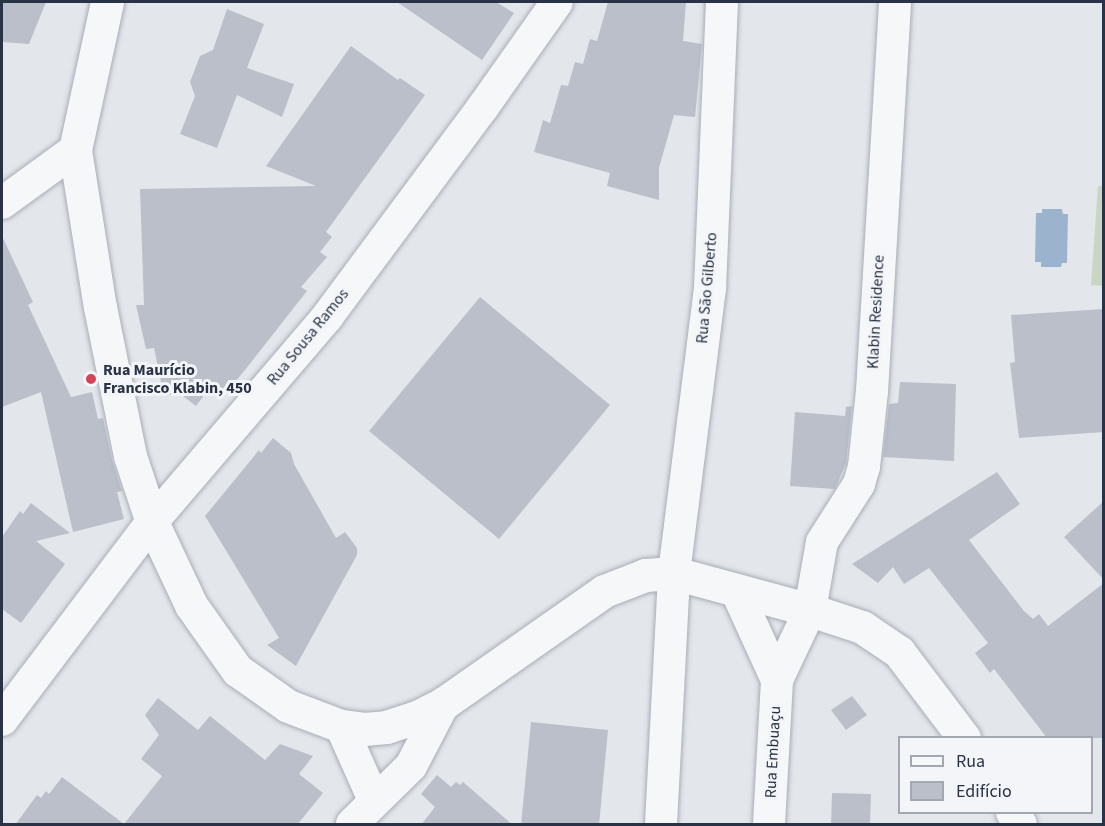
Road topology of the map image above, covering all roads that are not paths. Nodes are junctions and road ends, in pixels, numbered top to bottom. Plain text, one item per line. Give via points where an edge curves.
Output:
1 (107, 2) edge
2 (557, 2) edge
3 (722, 2) edge
4 (895, 2) edge
5 (75, 150) junction
6 (2, 203) edge
7 (152, 522) junction
8 (674, 573) junction
9 (736, 590) junction
10 (810, 610) junction
11 (777, 680) junction
12 (444, 703) junction
13 (2, 720) edge
14 (341, 726) junction
15 (962, 736) edge
16 (374, 800) junction
17 (352, 825) edge
18 (661, 825) edge
19 (769, 825) edge

1 - 5 street
2 - 7 street, Rua Sousa Ramos via 327,317
3 - 8 street, Rua São Gilberto via 710,288
4 - 10 street, Klabin Residence via 864,467 859,484 822,542
5 - 6 street
5 - 7 street via 100,307 130,456
7 - 13 street, Rua Sousa Ramos
7 - 14 street via 191,605 237,670 288,706
8 - 9 street
8 - 12 street via 645,575 604,591
8 - 18 street, Rua São Gilberto
9 - 10 street
9 - 11 street, Rua Embuaçu
10 - 11 street, Rua Embuaçu
10 - 15 street via 862,627 899,652
11 - 19 street, Rua Embuaçu
12 - 14 street via 386,727
12 - 16 street via 411,766
14 - 16 street
16 - 17 street

